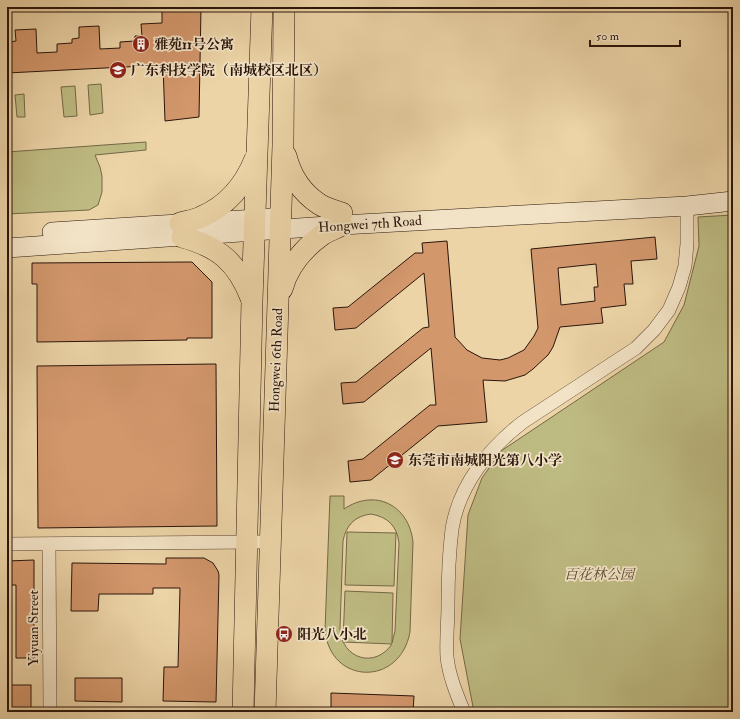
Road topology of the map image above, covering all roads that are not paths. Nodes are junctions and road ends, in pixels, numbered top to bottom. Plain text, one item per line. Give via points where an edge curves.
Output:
1 (262, 7) edge
2 (284, 7) edge
3 (283, 145) junction
4 (257, 153) junction
5 (733, 189) edge
6 (733, 201) edge
7 (687, 206) junction
8 (342, 219) junction
9 (280, 224) junction
10 (255, 225) junction
11 (181, 230) junction
12 (7, 235) edge
13 (7, 248) edge
14 (252, 301) junction
15 (278, 303) junction
16 (247, 542) junction
17 (270, 542) junction
18 (7, 544) edge
19 (49, 544) junction
20 (50, 712) edge
21 (243, 712) edge
22 (265, 712) edge
23 (464, 712) edge

1 - 4 main road, Hongwei 6th Road
2 - 3 main road, Hongwei 6th Road
3 - 8 main road via 289,168 301,189
3 - 9 main road, Hongwei 6th Road
4 - 10 main road, Hongwei 6th Road
4 - 11 main road via 249,173 237,191 220,206
5 - 8 street, Hongwei 7th Road
6 - 7 street, Hongwei 7th Road
7 - 8 street, Hongwei 7th Road
7 - 23 street via 685,266 669,310 654,330 636,348 508,434 483,460 464,492 452,528 448,577 447,657
8 - 9 street, Hongwei 7th Road
8 - 15 main road via 306,248 293,264
9 - 10 street, Hongwei 7th Road
9 - 15 main road, Hongwei 6th Road
10 - 11 street, Hongwei 7th Road
10 - 14 main road, Hongwei 6th Road
11 - 12 street, Hongwei 7th Road
11 - 13 street, Hongwei 7th Road
11 - 14 main road via 219,252 234,266 245,282
14 - 16 main road, Hongwei 6th Road
15 - 17 main road, Hongwei 6th Road
16 - 17 street
16 - 19 street
16 - 21 main road, Hongwei 6th Road
17 - 22 main road, Hongwei 6th Road
18 - 19 street
19 - 20 street, Yiyuan Street

